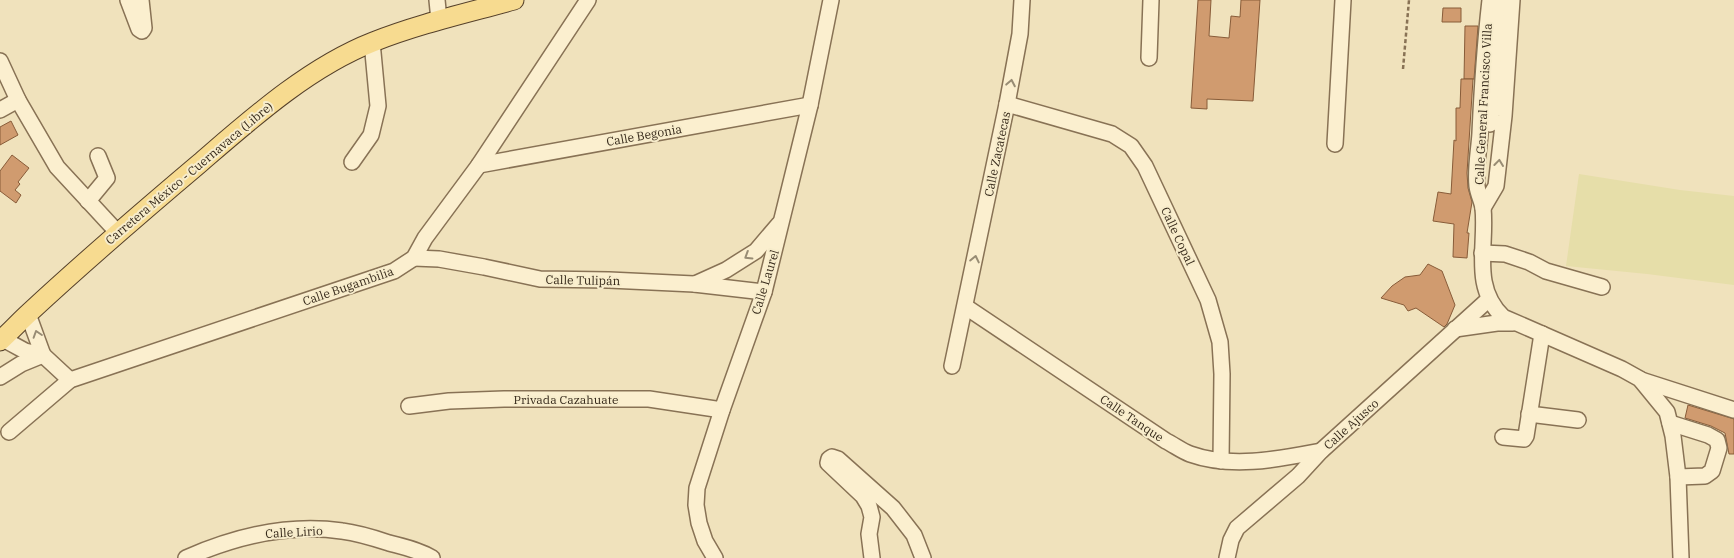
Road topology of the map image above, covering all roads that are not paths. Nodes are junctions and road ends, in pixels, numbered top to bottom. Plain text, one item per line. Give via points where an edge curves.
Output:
1 (128, 0) edge
2 (141, 0) edge
3 (437, 0) edge
4 (514, 0) edge
5 (588, 0) edge
6 (831, 0) edge
7 (1022, 0) edge
8 (1151, 0) edge
9 (1343, 0) edge
10 (1490, 0) edge
11 (1501, 0) edge
12 (1512, 0) edge
13 (439, 20) junction
14 (372, 42) junction
15 (1149, 58) dead end
16 (0, 61) edge
17 (18, 100) junction
18 (1007, 104) junction
19 (810, 105) junction
20 (0, 110) edge
21 (1335, 144) dead end
22 (98, 156) dead end
23 (352, 162) dead end
24 (479, 165) junction
25 (88, 201) junction
26 (1483, 208) junction
27 (782, 221) junction
28 (118, 233) junction
29 (1482, 253) junction
30 (414, 258) junction
31 (694, 284) junction
32 (1602, 287) dead end
33 (764, 292) junction
34 (1489, 299) junction
35 (966, 307) junction
36 (28, 314) junction
37 (1516, 324) junction
38 (1455, 329) junction
39 (1542, 334) junction
40 (1, 340) edge
41 (43, 355) junction
42 (952, 366) dead end
43 (0, 377) edge
44 (1640, 379) junction
45 (70, 380) junction
46 (409, 406) dead end
47 (722, 410) junction
48 (1734, 410) edge
49 (1529, 414) junction
50 (1578, 420) dead end
51 (1670, 423) junction
52 (9, 432) dead end
53 (1503, 437) dead end
54 (1321, 451) junction
55 (1221, 461) junction
56 (1678, 477) junction
57 (893, 508) junction
58 (872, 518) junction
59 (186, 558) edge
60 (432, 558) edge
61 (714, 558) edge
62 (872, 558) edge
63 (924, 558) edge
64 (1228, 558) edge
65 (1681, 558) edge

1 - 2 street via 142,31
3 - 13 street
4 - 13 main road, Carretera México - Cuernavaca (Libre)
5 - 24 street, Calle Bugambilia
6 - 19 street, Calle Laurel
18 -> 7 street, Calle Zacatecas via 1020,34
8 - 15 street
9 - 21 street
10 - 26 street, Calle General Francisco Villa via 1477,186
11 - 26 street
26 -> 12 street, Calle General Francisco Villa via 1496,186
13 - 14 main road, Carretera México - Cuernavaca (Libre)
14 - 23 street via 378,106 371,135
14 - 28 main road, Carretera México - Cuernavaca (Libre) via 335,61 255,115
16 - 17 street
17 - 20 street
17 - 25 street via 57,167
35 -> 18 street, Calle Zacatecas
18 - 55 street, Calle Copal via 1112,134 1131,146 1145,166 1208,300 1220,342
19 - 24 street, Calle Begonia
19 - 27 street, Calle Laurel
22 - 25 street via 107,178
24 - 30 street, Calle Bugambilia
25 - 28 street
26 - 29 street, Calle General Francisco Villa
27 -> 31 street, Calle Tulipán via 756,251 726,270
27 - 33 street, Calle Laurel
28 - 36 main road, Carretera México - Cuernavaca (Libre)
29 - 32 street via 1505,254 1546,271
29 - 34 street, Calle General Francisco Villa
30 - 31 street, Calle Tulipán via 439,259 540,279
30 - 45 street, Calle Bugambilia via 394,271
31 - 33 street, Calle Tulipán
33 - 47 street, Calle Laurel
34 - 37 street, Calle General Francisco Villa via 1503,317
34 - 38 street, Calle Ajusco
35 - 42 street, Calle Zacatecas
35 - 55 street, Calle Tanque via 1166,441 1190,454
36 - 40 main road, Carretera México - Cuernavaca (Libre)
41 -> 36 street
37 - 38 street via 1497,323
37 - 39 street, Calle General Francisco Villa
38 - 54 street, Calle Ajusco
39 - 44 street, Calle General Francisco Villa
39 - 49 street
40 - 41 street
41 - 43 street
41 - 45 street
44 - 48 street
44 - 51 street, Calle General Francisco Villa via 1667,412
45 - 52 street
46 - 47 street, Privada Cazahuate via 495,399 649,399
47 - 61 street, Calle Laurel via 697,488 696,505 698,523
49 - 50 street
49 - 53 street via 1524,439
51 - 56 street, Calle General Francisco Villa
51 - 56 street via 1708,435 1716,440 1719,448 1712,471 1705,476
54 - 55 street, Calle Tanque via 1255,461
54 - 64 street, Calle Ajusco via 1298,476 1237,528
56 - 65 street, Calle General Francisco Villa
57 - 58 street via 882,507
57 - 58 street via 838,459 829,459 832,468 863,496
57 - 63 street via 914,535
58 - 62 street
59 - 60 street, Calle Lirio via 211,547 260,534 303,529 342,531

